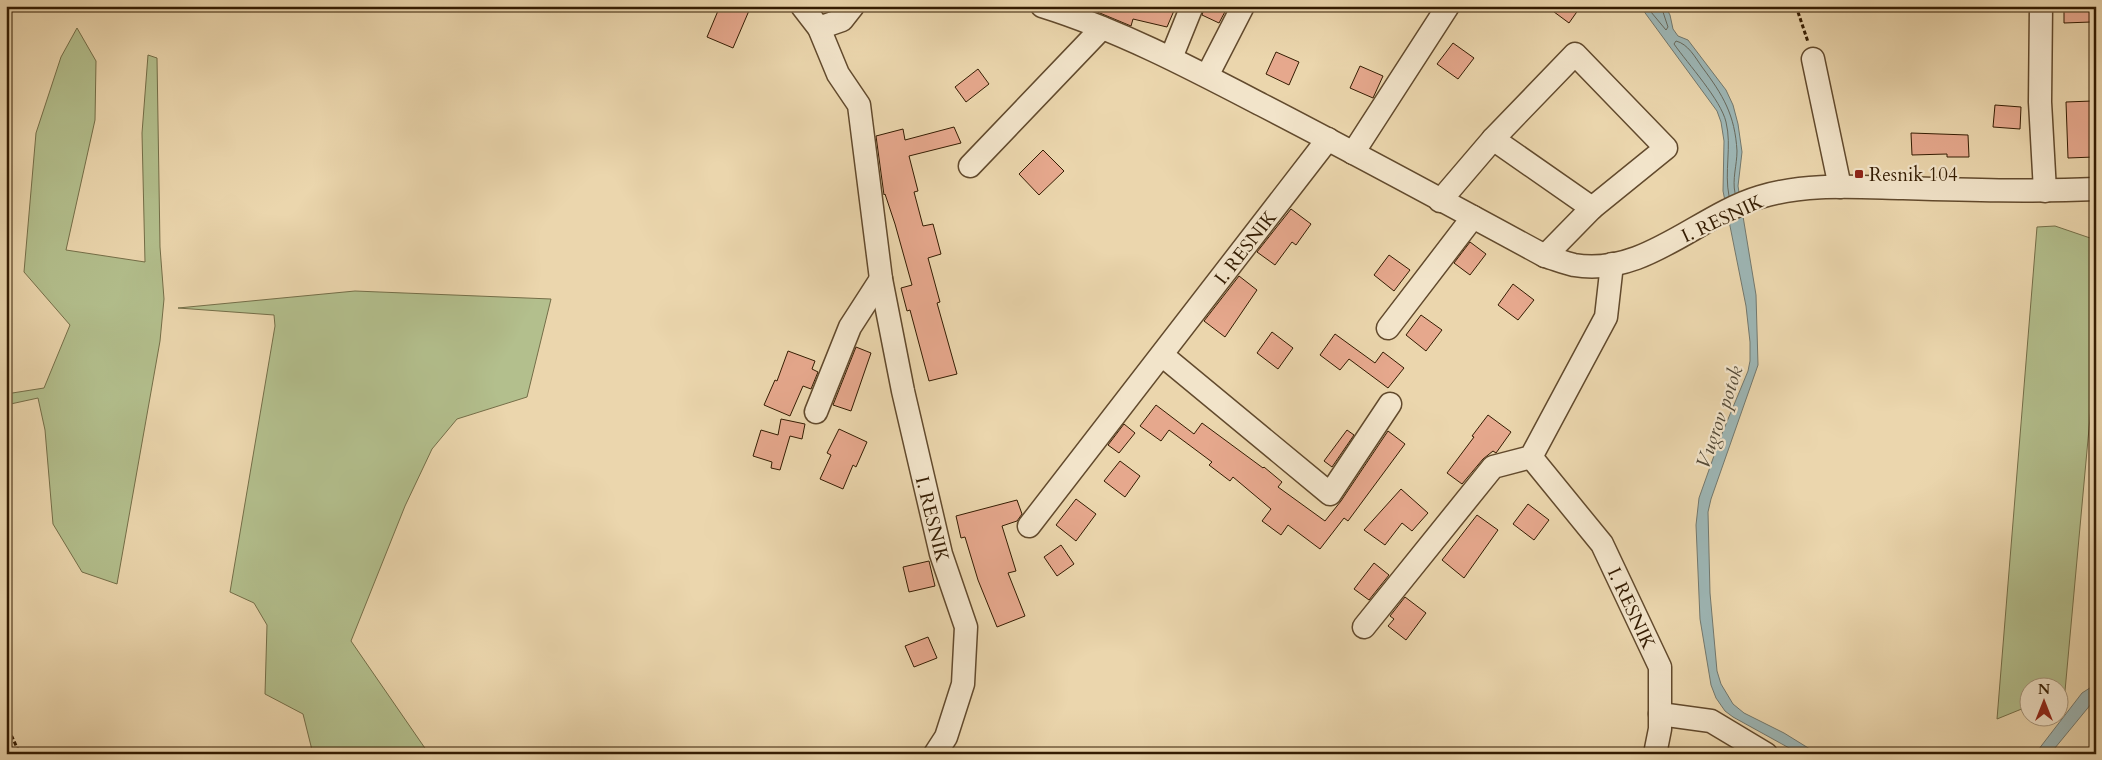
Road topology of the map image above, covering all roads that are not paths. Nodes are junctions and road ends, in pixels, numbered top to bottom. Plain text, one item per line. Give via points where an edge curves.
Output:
1 (802, 6) edge
2 (853, 6) edge
3 (1042, 6) edge
4 (1192, 6) edge
5 (1243, 6) edge
6 (1448, 6) edge
7 (2041, 6) edge
8 (1075, 11) edge
9 (819, 28) junction
10 (1102, 28) junction
11 (1171, 58) junction
12 (1814, 59) road end
13 (1207, 76) junction
14 (1328, 140) junction
15 (1493, 140) junction
16 (1353, 153) junction
17 (970, 166) dead end
18 (1840, 187) junction
19 (2096, 189) edge
20 (2045, 191) junction
21 (1440, 201) junction
22 (1592, 208) junction
23 (1473, 217) junction
24 (1545, 256) junction
25 (1612, 264) junction
26 (882, 279) junction
27 (1388, 328) dead end
28 (1162, 356) junction
29 (1390, 404) dead end
30 (816, 412) dead end
31 (1531, 457) junction
32 (1029, 526) dead end
33 (1364, 626) dead end
34 (1660, 714) junction
35 (935, 754) edge
36 (1656, 754) edge
37 (1766, 754) edge

1 - 9 street, I. RESNIK
2 - 9 street via 842,20
3 - 8 street, I. RESNIK
4 - 11 street
5 - 13 street
6 - 16 street
7 - 20 street via 2040,102
8 - 10 street, I. RESNIK
9 - 26 street, I. RESNIK via 838,74 859,105
10 - 11 street, I. RESNIK
10 - 17 street
11 - 13 street, I. RESNIK
12 - 18 street
13 - 14 street, I. RESNIK
14 - 16 street, I. RESNIK
14 - 28 street, I. RESNIK
15 - 21 street
15 - 22 street
15 - 22 street via 1576,54 1666,148
16 - 21 street, I. RESNIK
18 - 20 street, I. RESNIK
18 - 25 street, I. RESNIK via 1798,189 1759,198 1717,216 1634,260
19 - 20 street, I. RESNIK
21 - 23 street, I. RESNIK
22 - 24 street
23 - 24 street, I. RESNIK
23 - 27 street
24 - 25 street, I. RESNIK via 1590,266
25 - 31 street via 1606,317
26 - 30 street via 850,327
26 - 35 street, I. RESNIK via 903,391 941,554 966,627 963,684 946,737
28 - 29 street via 1330,494
28 - 32 street, I. RESNIK
31 - 33 street via 1493,467
31 - 34 street, I. RESNIK via 1602,544 1660,667
34 - 36 street, I. RESNIK
34 - 37 street via 1711,721

